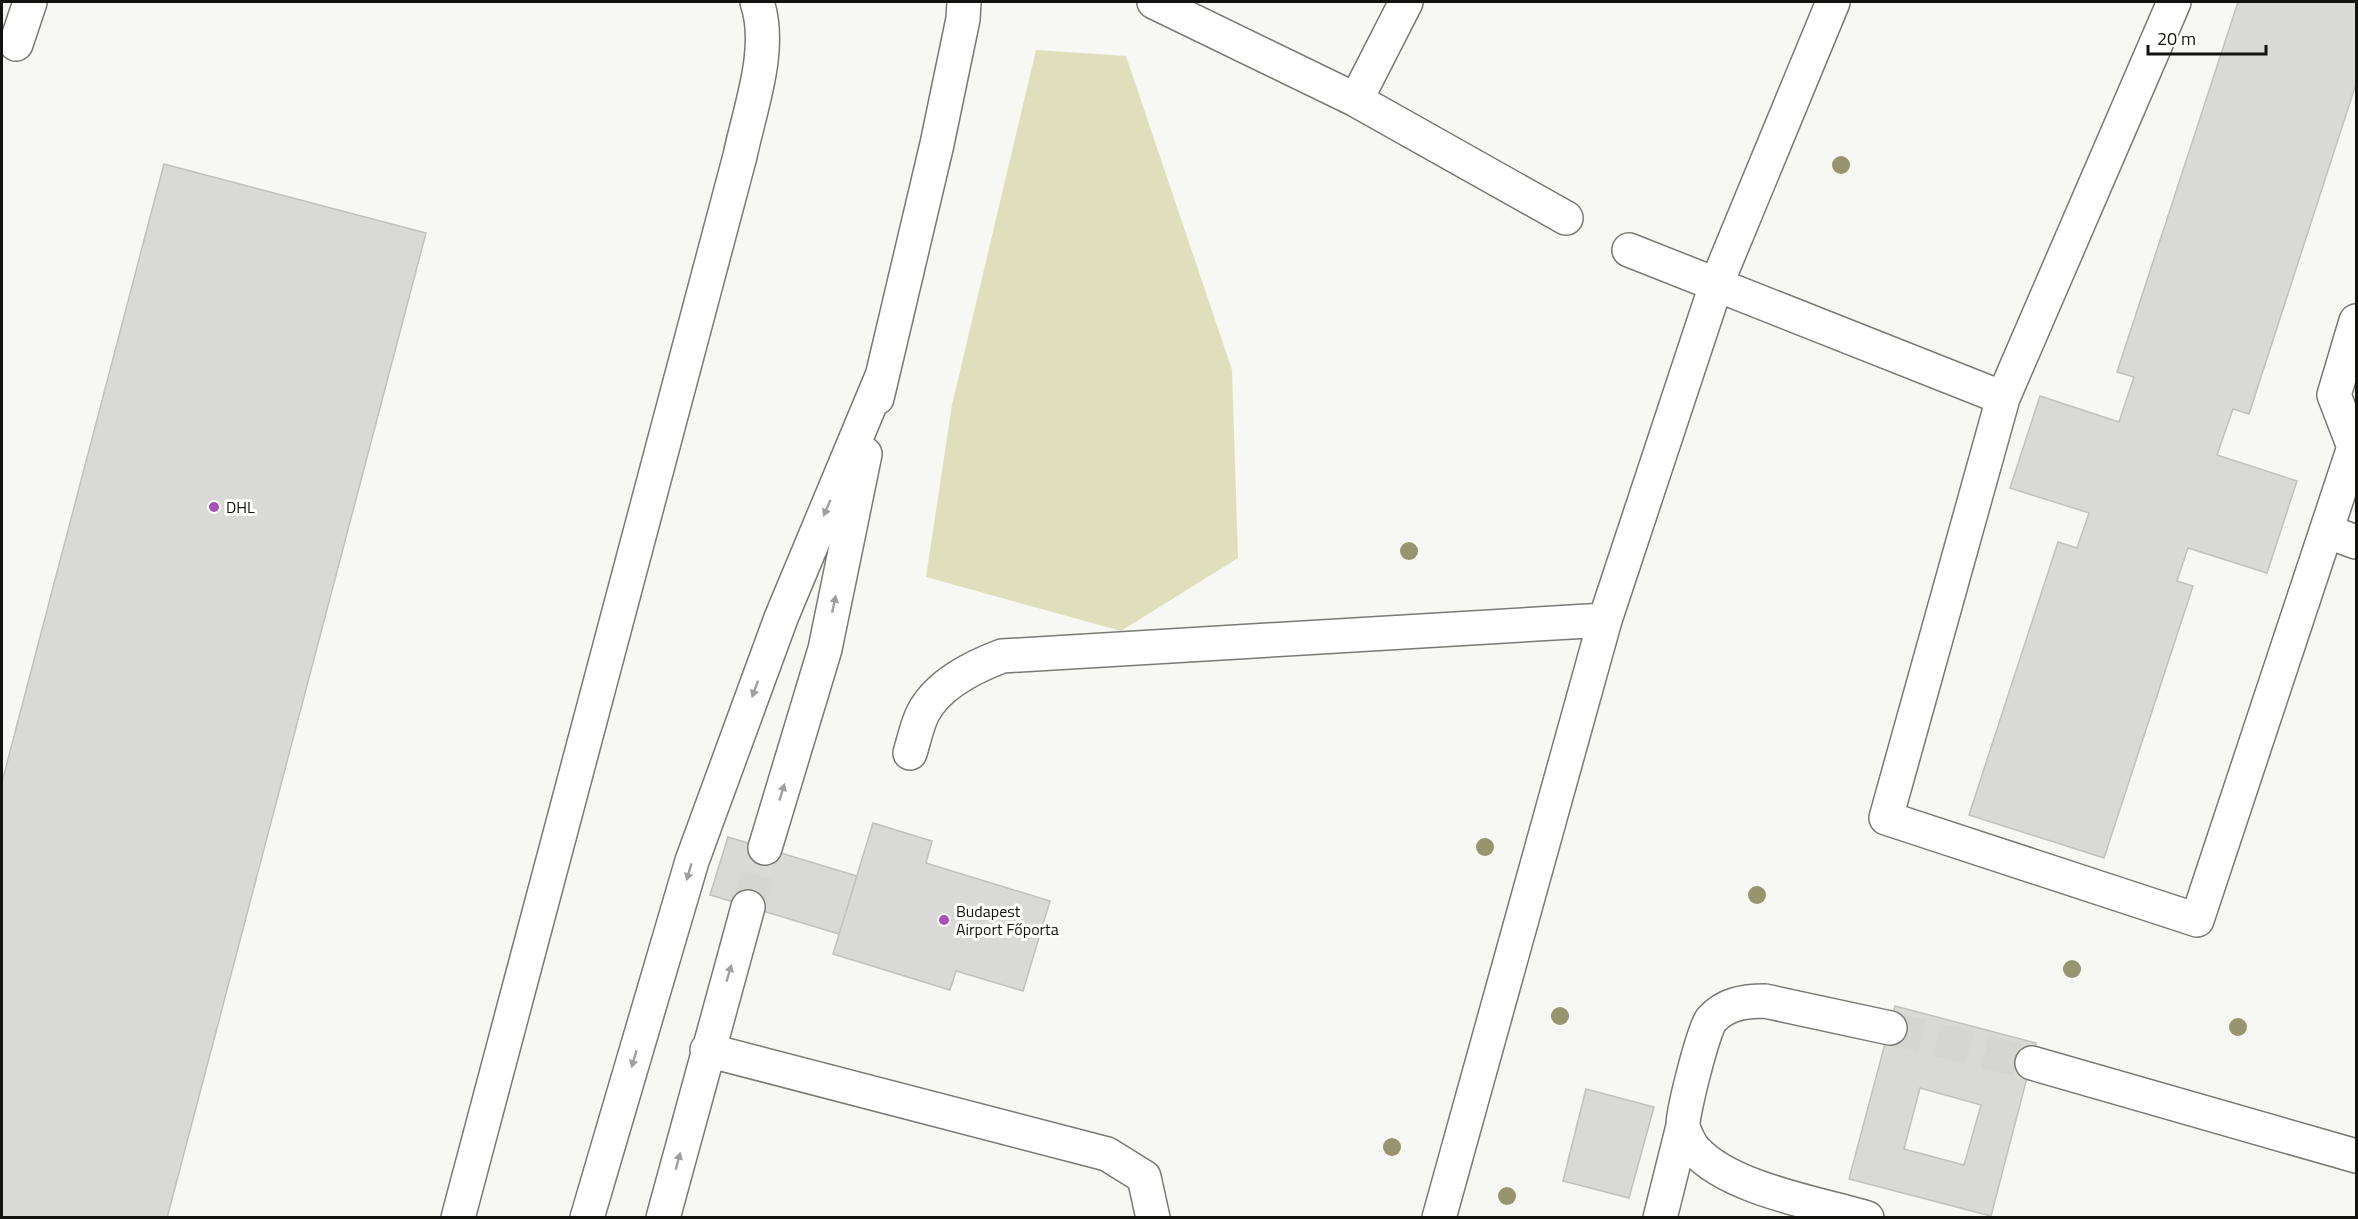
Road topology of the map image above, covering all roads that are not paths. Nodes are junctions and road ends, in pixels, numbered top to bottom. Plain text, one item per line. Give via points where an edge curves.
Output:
1 (30, 2) edge
2 (757, 2) edge
3 (964, 2) edge
4 (1154, 2) edge
5 (1406, 2) edge
6 (1833, 2) edge
7 (2174, 2) edge
8 (16, 44) dead end
9 (1356, 100) junction
10 (1566, 218) dead end
11 (1629, 250) dead end
12 (1716, 285) junction
13 (2356, 321) edge
14 (882, 376) junction
15 (2003, 398) junction
16 (2326, 531) junction
17 (2356, 542) edge
18 (1605, 620) junction
19 (910, 753) dead end
20 (765, 848) tunnel mouth
21 (748, 907) tunnel mouth
22 (1890, 1028) tunnel mouth
23 (706, 1050) junction
24 (2032, 1063) tunnel mouth
25 (1683, 1126) junction
26 (2356, 1156) edge
27 (458, 1218) edge
28 (587, 1218) edge
29 (663, 1218) edge
30 (1153, 1218) edge
31 (1439, 1218) edge
32 (1660, 1218) edge
33 (1867, 1218) edge

1 - 8 lane
2 - 27 lane via 762,15 762,44 740,156
3 - 14 lane via 937,144
4 - 9 lane
5 - 9 lane
6 - 12 lane
7 - 15 lane
9 - 10 lane
11 - 12 lane
12 - 15 lane
12 - 18 lane
13 - 16 lane via 2334,395 2354,447
20 -> 14 lane via 825,649
14 -> 28 lane via 781,618 692,861
15 - 16 lane via 1886,818 2197,920
16 - 17 lane
18 - 19 lane via 1002,656 977,665 944,688 923,712
18 - 31 lane
23 -> 21 lane
22 - 25 lane via 1765,1001 1729,1006 1710,1021 1702,1036
29 -> 23 lane
23 - 30 lane via 1107,1154 1144,1177
24 - 26 lane
25 - 32 lane
25 - 33 lane via 1694,1149 1719,1171

